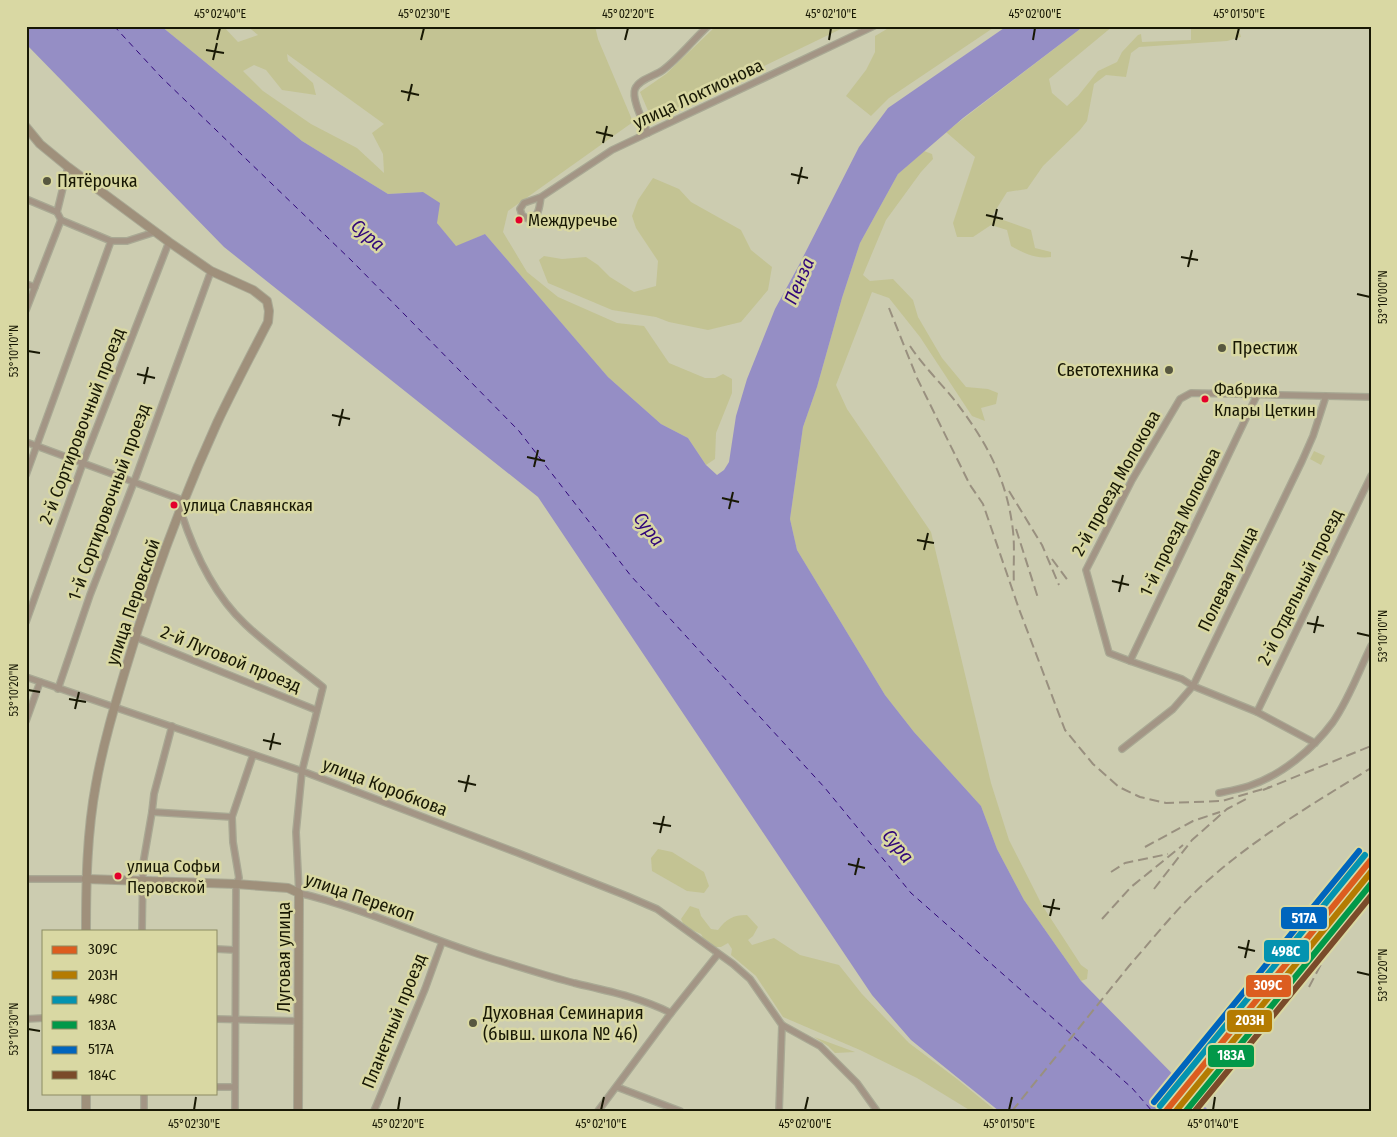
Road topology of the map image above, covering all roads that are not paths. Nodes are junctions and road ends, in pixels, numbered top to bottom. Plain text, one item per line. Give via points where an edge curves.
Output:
1 (708, 26) edge
2 (874, 26) edge
3 (26, 127) edge
4 (648, 133) junction
5 (68, 167) junction
6 (541, 197) junction
7 (26, 199) edge
8 (57, 212) junction
9 (60, 220) junction
10 (156, 232) junction
11 (111, 241) junction
12 (170, 242) junction
13 (211, 271) junction
14 (26, 284) edge
15 (34, 287) junction
16 (26, 310) edge
17 (1257, 395) junction
18 (1326, 396) junction
19 (1371, 397) edge
20 (26, 442) edge
21 (37, 446) junction
22 (83, 463) junction
23 (26, 475) edge
24 (1371, 476) edge
25 (134, 482) junction
26 (185, 502) junction
27 (181, 512) junction
28 (26, 622) edge
29 (136, 637) junction
30 (1371, 646) edge
31 (1130, 661) junction
32 (26, 677) edge
33 (40, 682) junction
34 (1192, 686) junction
35 (58, 689) junction
36 (114, 708) junction
37 (316, 710) junction
38 (1257, 712) junction
39 (26, 721) edge
40 (172, 726) junction
41 (1315, 743) junction
42 (1122, 749) dead end
43 (253, 755) junction
44 (302, 771) junction
45 (1219, 793) dead end
46 (152, 812) junction
47 (232, 817) junction
48 (26, 879) edge
49 (86, 879) junction
50 (142, 881) junction
51 (236, 884) junction
52 (299, 893) junction
53 (86, 930) edge
54 (142, 930) edge
55 (442, 942) junction
56 (218, 949) edge
57 (236, 950) junction
58 (718, 954) junction
59 (671, 1013) junction
60 (42, 1018) edge
61 (26, 1019) edge
62 (218, 1019) edge
63 (236, 1020) junction
64 (299, 1021) junction
65 (782, 1026) junction
66 (218, 1087) edge
67 (235, 1087) junction
68 (616, 1087) junction
69 (86, 1094) edge
70 (144, 1094) edge
71 (86, 1111) edge
72 (144, 1111) edge
73 (235, 1111) edge
74 (298, 1111) edge
75 (374, 1111) edge
76 (598, 1111) edge
77 (680, 1111) edge
78 (779, 1111) edge
79 (877, 1111) edge

1 - 4 street via 663,70 635,88 636,103
2 - 4 street, улица Локтионова
3 - 5 main road via 40,144
4 - 6 street, улица Локтионова via 612,150
5 - 8 street
5 - 10 main road
6 - 6 street, улица Локтионова via 538,214 534,218 522,215 520,209 524,203
7 - 8 street
8 - 9 street
9 - 11 street
9 - 15 street
10 - 11 street via 127,241
10 - 12 main road
11 - 21 street
12 - 13 main road
12 - 22 street, 2-й Сортировочный проезд
13 - 25 street, 1-й Сортировочный проезд
13 - 26 main road, улица Перовской via 253,290 268,301 270,311 268,322 217,423
14 - 15 street
15 - 16 street
17 - 18 street
17 - 31 street, 1-й проезд Молокова
17 - 31 street, 2-й проезд Молокова via 1191,393 1180,399 1132,480 1086,570 1109,652
18 - 19 street
18 - 34 street, Полевая улица via 1302,461
20 - 21 street
21 - 22 street
21 - 23 street
22 - 25 street
22 - 28 street, 2-й Сортировочный проезд
24 - 38 street, 2-й Отдельный проезд
25 - 26 street
25 - 35 street, 1-й Сортировочный проезд
26 - 27 main road, улица Перовской
27 - 29 main road, улица Перовской
27 - 37 street, Луговая улица via 204,569 244,624 323,687
29 - 36 main road, улица Перовской
29 - 37 street, 2-й Луговой проезд
30 - 41 street via 1334,720
31 - 34 street via 1182,679
32 - 33 street, улица Коробкова
33 - 35 street, улица Коробкова
33 - 39 street
34 - 38 street
34 - 42 street, Полевая улица via 1173,709
35 - 36 street, улица Коробкова
36 - 40 street, улица Коробкова
36 - 49 main road, улица Перовской via 96,786
37 - 44 street, Луговая улица
38 - 41 street
40 - 43 street, улица Коробкова
40 - 46 street
41 - 45 street via 1277,773 1250,786
43 - 44 street, улица Коробкова
43 - 47 street
44 - 52 street, Луговая улица via 296,832
44 - 58 street, улица Коробкова via 627,896 656,909
46 - 47 street
46 - 50 street
47 - 51 street via 239,878
48 - 49 street, улица Перекоп
49 - 50 main road, улица Перекоп
49 - 53 main road, улица Перовской
50 - 51 main road, улица Перекоп
50 - 54 street
51 - 52 main road, улица Перекоп via 288,888
51 - 57 street
52 - 55 street, улица Перекоп via 332,901
52 - 64 main road, Луговая улица
55 - 59 street, улица Перекоп via 568,981 650,1002
55 - 75 street, Планетный проезд
56 - 57 street
57 - 63 street
58 - 59 street
58 - 65 street, улица Коробкова via 750,979
59 - 68 street
60 - 61 street
62 - 63 street
63 - 64 street
63 - 67 street
64 - 74 main road, Луговая улица
65 - 78 street
65 - 79 street via 820,1046 858,1083
66 - 67 street
67 - 73 street
68 - 76 street
68 - 77 street
69 - 71 main road
70 - 72 street

